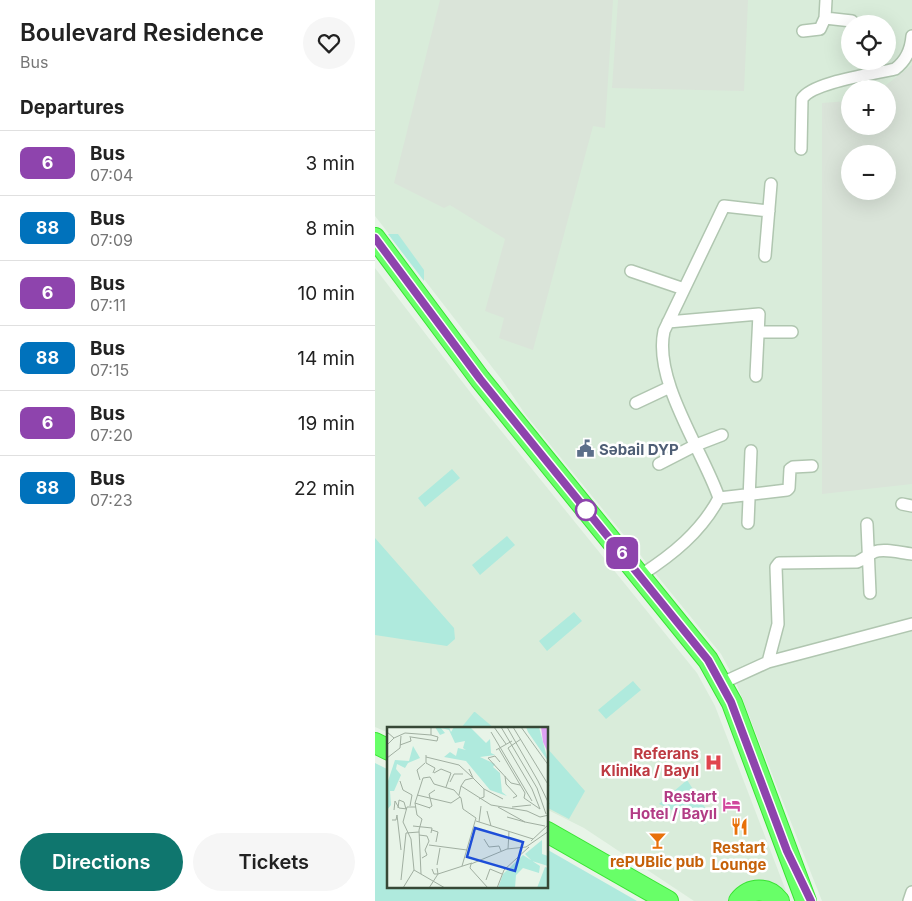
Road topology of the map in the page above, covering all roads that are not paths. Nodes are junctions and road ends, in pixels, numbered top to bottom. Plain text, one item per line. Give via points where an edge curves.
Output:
1 (826, 0) edge
2 (825, 18) junction
3 (841, 20) edge
4 (803, 31) dead end
5 (912, 36) edge
6 (801, 149) dead end
7 (771, 184) dead end
8 (769, 211) junction
9 (375, 238) edge
10 (765, 256) dead end
11 (631, 271) dead end
12 (684, 289) junction
13 (668, 322) junction
14 (759, 332) junction
15 (792, 332) dead end
16 (756, 376) dead end
17 (670, 387) junction
18 (636, 402) dead end
19 (723, 435) dead end
20 (696, 444) junction
21 (751, 451) dead end
22 (659, 464) dead end
23 (812, 466) dead end
24 (751, 494) junction
25 (719, 498) junction
26 (747, 523) dead end
27 (867, 524) dead end
28 (912, 554) edge
29 (867, 559) junction
30 (641, 575) junction
31 (871, 593) dead end
32 (912, 624) edge
33 (768, 662) junction
34 (722, 683) junction
35 (375, 743) edge
36 (387, 749) edge
37 (549, 833) edge
38 (787, 851) junction
39 (912, 892) edge
40 (782, 900) edge
41 (668, 901) edge
42 (739, 901) edge
43 (806, 901) edge
44 (909, 901) edge

1 - 2 street
2 - 3 street
2 - 4 street via 818,31
5 - 6 street via 907,56 895,69 824,85 805,94 802,99
7 - 8 street
8 - 10 street
8 - 12 street via 724,206
9 - 30 highway via 480,379
11 - 12 street
12 - 13 street
13 - 14 street via 755,313 760,316
13 - 17 street via 661,346
14 - 15 street
14 - 16 street
17 - 18 street
17 - 20 street
19 - 20 street
20 - 22 street
20 - 25 street
21 - 24 street
23 - 24 street via 790,469 787,490
24 - 25 street
24 - 26 street
25 - 30 street via 714,509 683,545
27 - 29 street
28 - 29 street via 878,551
29 - 31 street
29 - 33 street via 857,562 779,563 776,567 778,624
30 - 34 highway via 708,660
32 - 33 street
33 - 34 street
34 - 38 highway
35 - 36 highway
37 - 41 highway
38 - 40 highway via 792,886
38 - 43 highway
39 - 44 street
40 - 42 highway via 759,890

